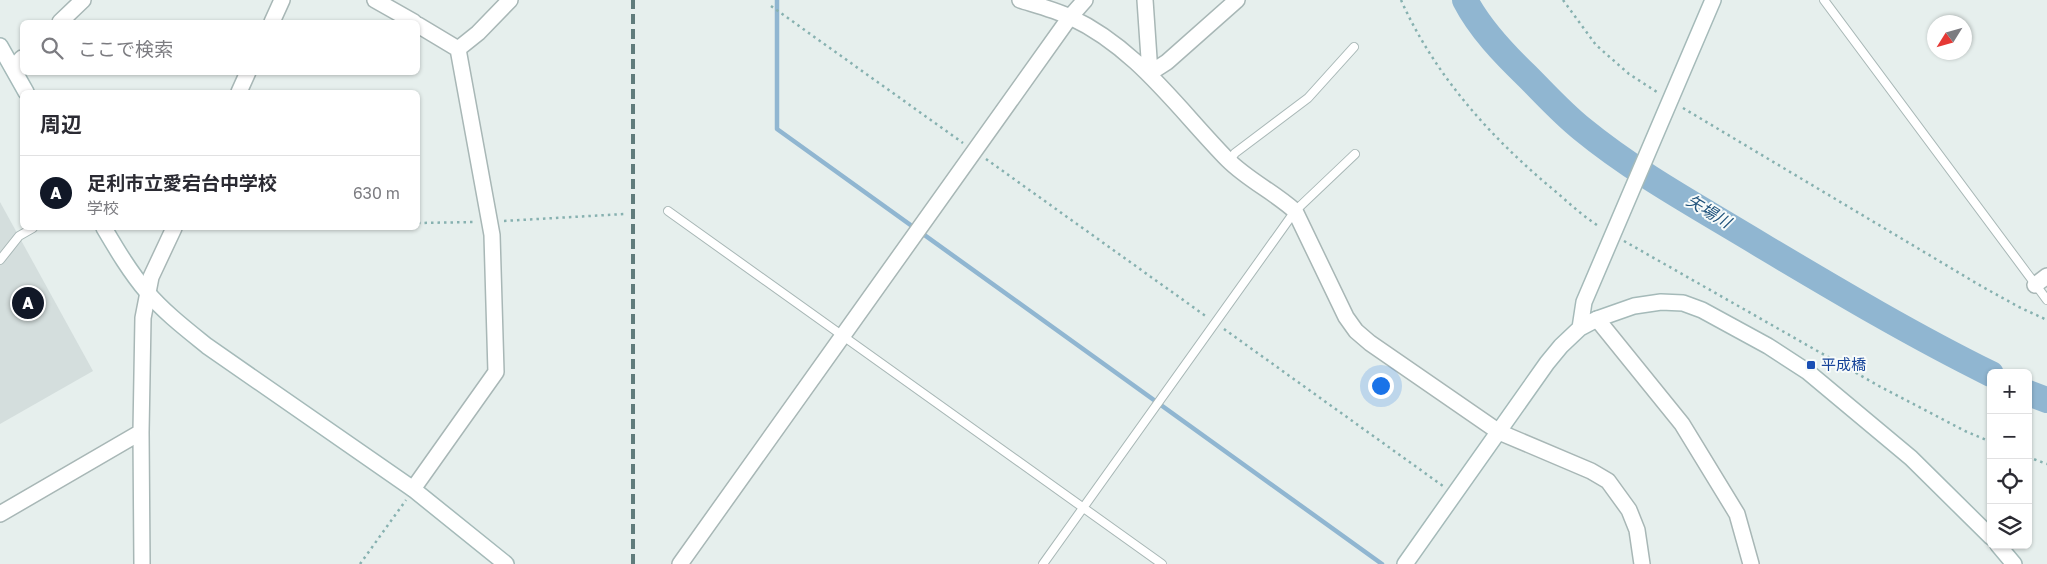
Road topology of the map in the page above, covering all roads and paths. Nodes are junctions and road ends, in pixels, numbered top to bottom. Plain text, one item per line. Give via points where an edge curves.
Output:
1 (83, 0) edge
2 (282, 0) edge
3 (375, 0) edge
4 (510, 0) edge
5 (1020, 0) edge
6 (1085, 0) edge
7 (1145, 0) edge
8 (1237, 0) edge
9 (1401, 0) edge
10 (1563, 0) edge
11 (1713, 0) edge
12 (1824, 0) edge
13 (771, 6) dead end
14 (1070, 17) junction
15 (62, 20) edge
16 (273, 20) edge
17 (410, 20) edge
18 (420, 26) edge
19 (0, 46) edge
20 (1354, 47) dead end
21 (458, 49) junction
22 (18, 63) edge
23 (1150, 73) junction
24 (21, 75) edge
25 (246, 75) edge
26 (25, 90) edge
27 (239, 90) edge
28 (1664, 101) junction
29 (1684, 108) dead end
30 (975, 151) junction
31 (1356, 154) dead end
32 (1229, 161) junction
33 (668, 211) dead end
34 (1295, 211) junction
35 (624, 214) dead end
36 (490, 222) junction
37 (420, 223) edge
38 (1594, 223) dead end
39 (30, 230) edge
40 (105, 230) edge
41 (173, 230) edge
42 (1619, 234) junction
43 (0, 260) edge
44 (2041, 280) edge
45 (147, 292) junction
46 (2047, 300) edge
47 (1597, 319) junction
48 (2047, 320) edge
49 (1215, 323) junction
50 (1580, 328) junction
51 (844, 336) junction
52 (141, 432) junction
53 (1499, 432) junction
54 (1987, 440) edge
55 (2032, 458) edge
56 (2047, 464) edge
57 (413, 490) junction
58 (1455, 494) junction
59 (1083, 508) junction
60 (0, 514) edge
61 (1987, 533) edge
62 (2001, 549) edge
63 (142, 564) edge
64 (360, 564) edge
65 (506, 564) edge
66 (680, 564) edge
67 (1043, 564) edge
68 (1162, 564) edge
69 (1405, 564) edge
70 (1642, 564) edge
71 (1751, 564) edge
72 (2014, 564) edge

1 - 15 street
2 - 16 street
3 - 17 street
4 - 21 street
5 - 14 street
6 - 14 street
7 - 23 street
8 - 23 street via 1167,62
9 - 38 path via 1455,91 1501,144
10 - 28 path via 1596,45
11 - 28 street
12 - 44 lane
13 - 30 path
14 - 23 street via 1110,39
14 - 30 street
18 - 21 street
19 - 22 street
20 - 32 lane via 1308,98 1235,153
21 - 36 street
23 - 32 street
24 - 26 street
25 - 27 street
28 - 42 street
29 - 48 path via 1949,267
30 - 49 path
30 - 51 street
31 - 34 lane
32 - 34 street
33 - 51 lane
34 - 49 lane
34 - 53 street via 1346,317 1356,331
35 - 36 path
36 - 37 path
36 - 57 street via 496,372
39 - 43 lane via 19,236
40 - 45 street
41 - 45 street
42 - 50 street via 1584,302
42 - 54 path via 1879,386
44 - 46 lane
45 - 52 street via 143,318
45 - 57 street via 207,346
47 - 50 street
47 - 61 street via 1634,306 1683,303 1768,346 1808,372 1911,458
47 - 71 street via 1682,424 1737,514
49 - 58 path
49 - 59 lane
50 - 53 street via 1547,363
51 - 59 lane
51 - 66 street
52 - 60 street
52 - 63 street
53 - 58 street
53 - 70 street via 1591,471 1608,482 1629,510
55 - 56 path
57 - 64 path
57 - 65 street
58 - 69 street
59 - 67 lane
59 - 68 lane
62 - 72 street

